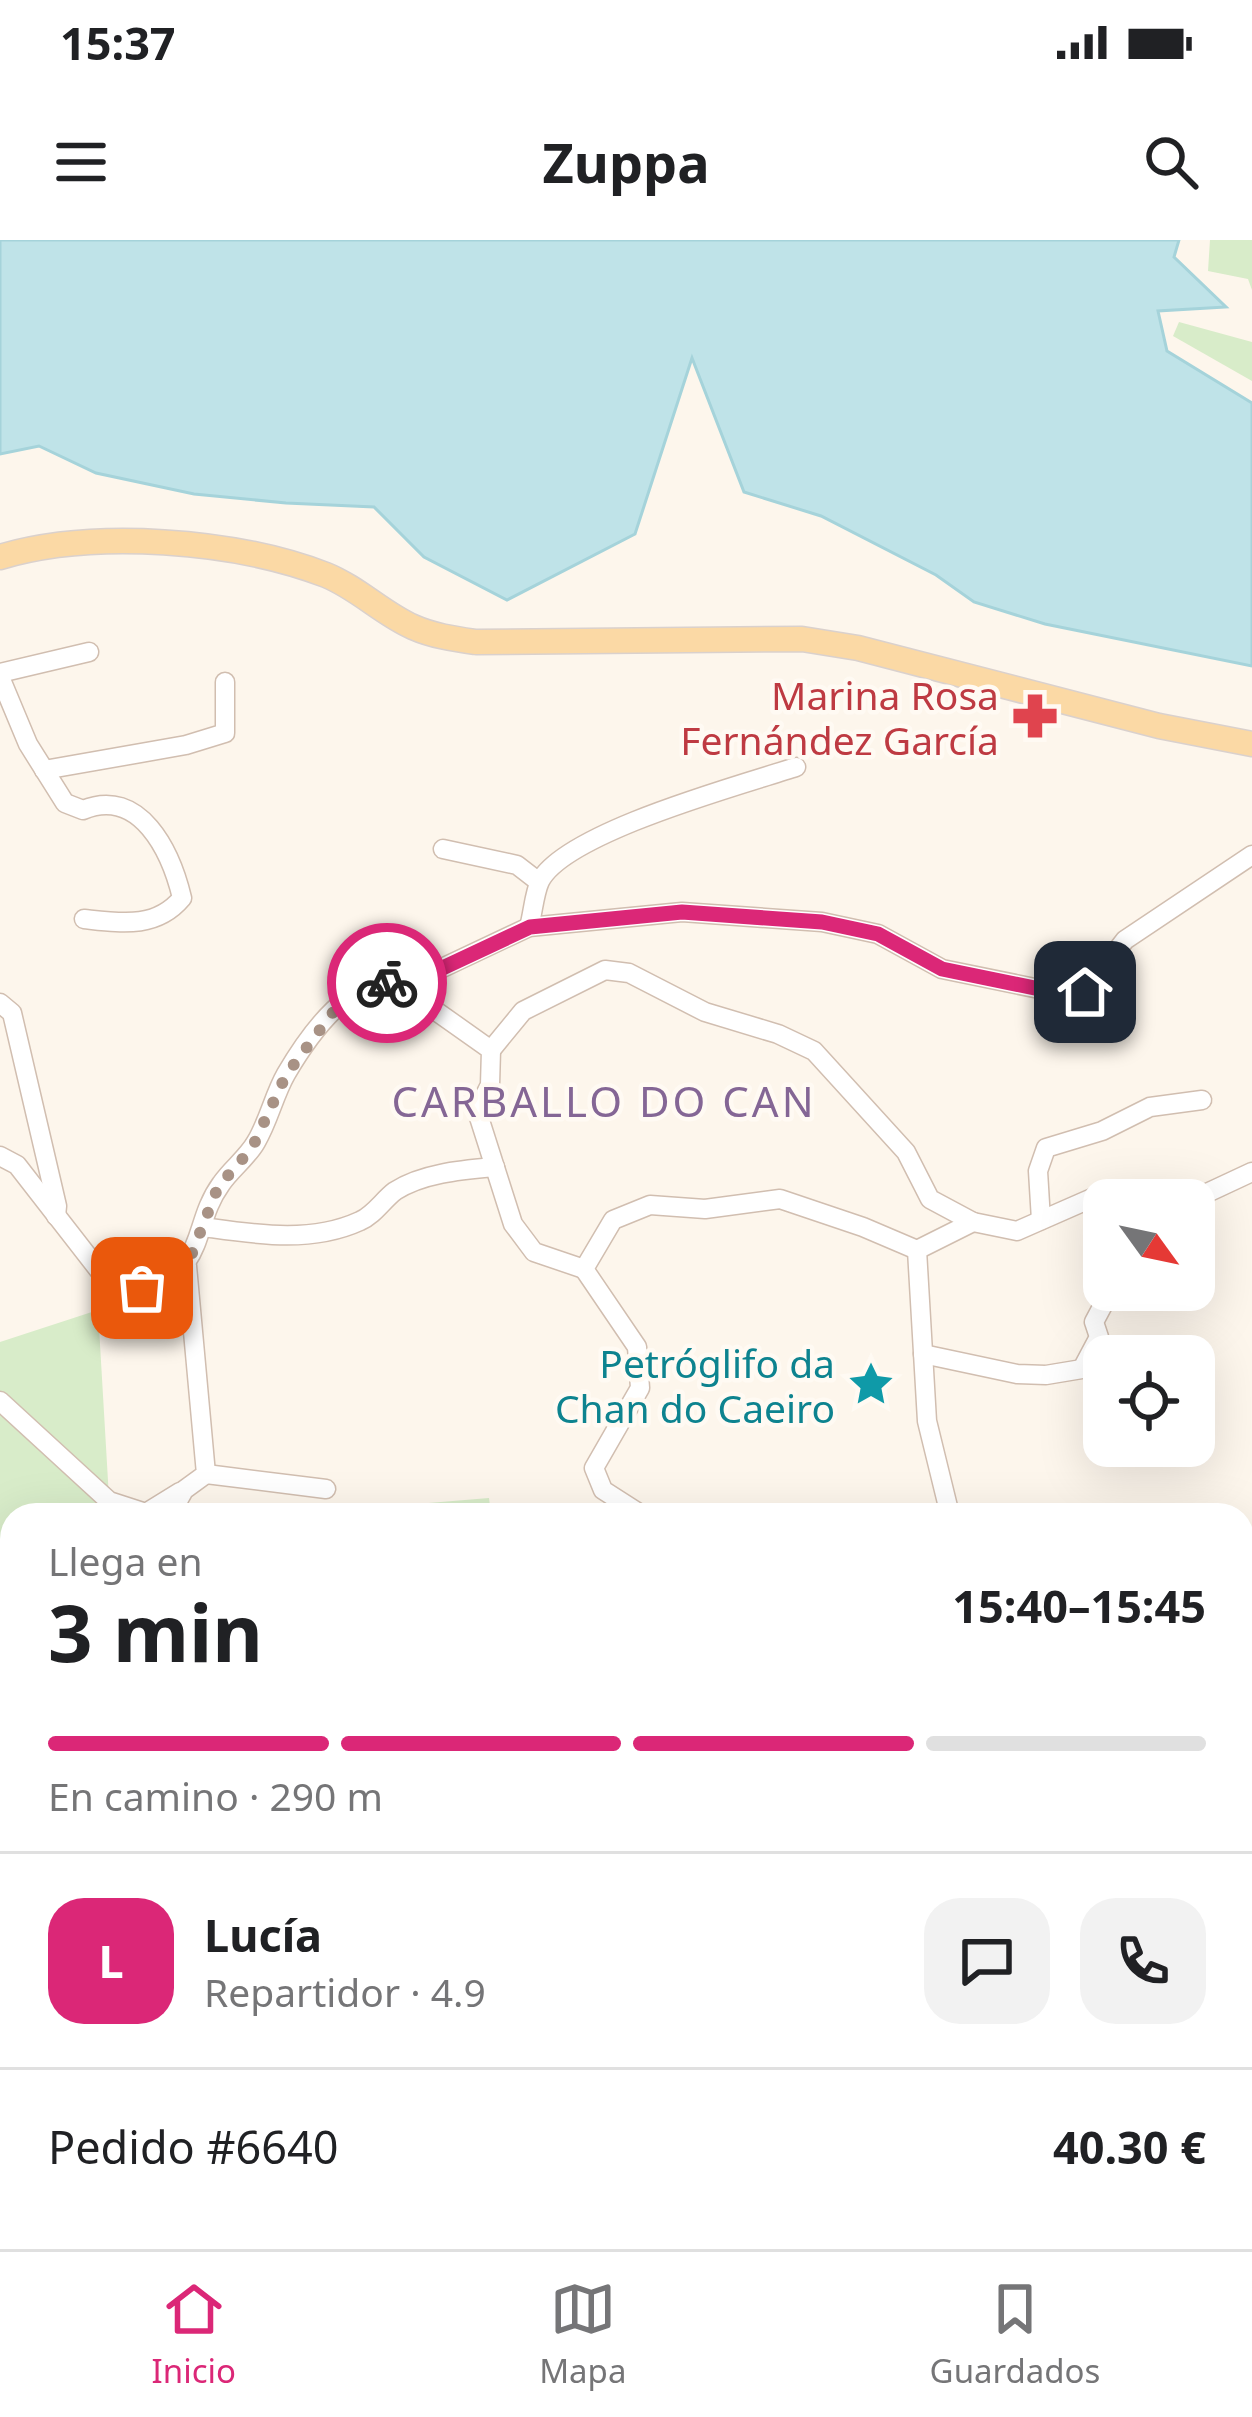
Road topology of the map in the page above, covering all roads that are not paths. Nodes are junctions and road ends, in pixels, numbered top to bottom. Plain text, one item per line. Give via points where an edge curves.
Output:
1 (0, 557) edge
2 (89, 652) dead end
3 (0, 675) edge
4 (225, 682) dead end
5 (1252, 745) edge
6 (796, 766) dead end
7 (44, 770) junction
8 (442, 850) dead end
9 (1252, 855) edge
10 (539, 882) junction
11 (84, 920) dead end
12 (530, 927) junction
13 (402, 987) junction
14 (0, 1003) edge
15 (490, 1050) junction
16 (1202, 1100) dead end
17 (0, 1156) edge
18 (495, 1167) junction
19 (1252, 1172) edge
20 (1215, 1188) edge
21 (1083, 1202) edge
22 (56, 1216) junction
23 (1041, 1220) junction
24 (973, 1222) junction
25 (202, 1227) junction
26 (917, 1250) junction
27 (187, 1266) junction
28 (584, 1269) junction
29 (1100, 1311) edge
30 (923, 1354) junction
31 (0, 1401) edge
32 (206, 1474) junction
33 (326, 1489) dead end
34 (184, 1490) junction
35 (115, 1503) edge
36 (163, 1503) edge
37 (177, 1503) edge
38 (624, 1503) edge
39 (947, 1503) edge

1 - 5 main road via 76,542 207,548 329,576 411,626 476,643 802,639
2 - 3 street
3 - 7 street
4 - 7 street via 224,733
6 - 10 street via 609,831
7 - 11 street via 65,803 83,810 101,802 123,806 161,839 174,865 182,898 173,909 136,925
8 - 10 street via 518,865
9 - 12 street via 1125,940 1085,992 942,969 878,934 822,922 682,912
10 - 12 street
12 - 13 street
13 - 15 street
13 - 25 street via 389,982 343,999 286,1075
14 - 22 street via 12,1012
15 - 18 street via 490,1085 477,1112
15 - 24 street via 523,1011 605,970 629,973 705,1012 814,1051 905,1152 930,1199
16 - 23 street via 1150,1107 1046,1148 1038,1171
17 - 22 street
18 - 25 street via 450,1171 398,1190 363,1220 314,1234
18 - 28 street via 513,1224 534,1252
19 - 20 street
21 - 23 street
22 - 27 street via 120,1288 143,1278 168,1280
23 - 24 street via 1017,1231
24 - 26 street
25 - 27 street
26 - 28 street via 780,1199 705,1209 650,1205 613,1220
26 - 30 street
27 - 32 street
28 - 38 street via 637,1347 640,1388 594,1468 603,1490
29 - 30 street via 1099,1337 1082,1369 1017,1374
30 - 39 street via 927,1421
31 - 35 street
32 - 33 street
32 - 34 street
34 - 36 street
34 - 37 street

